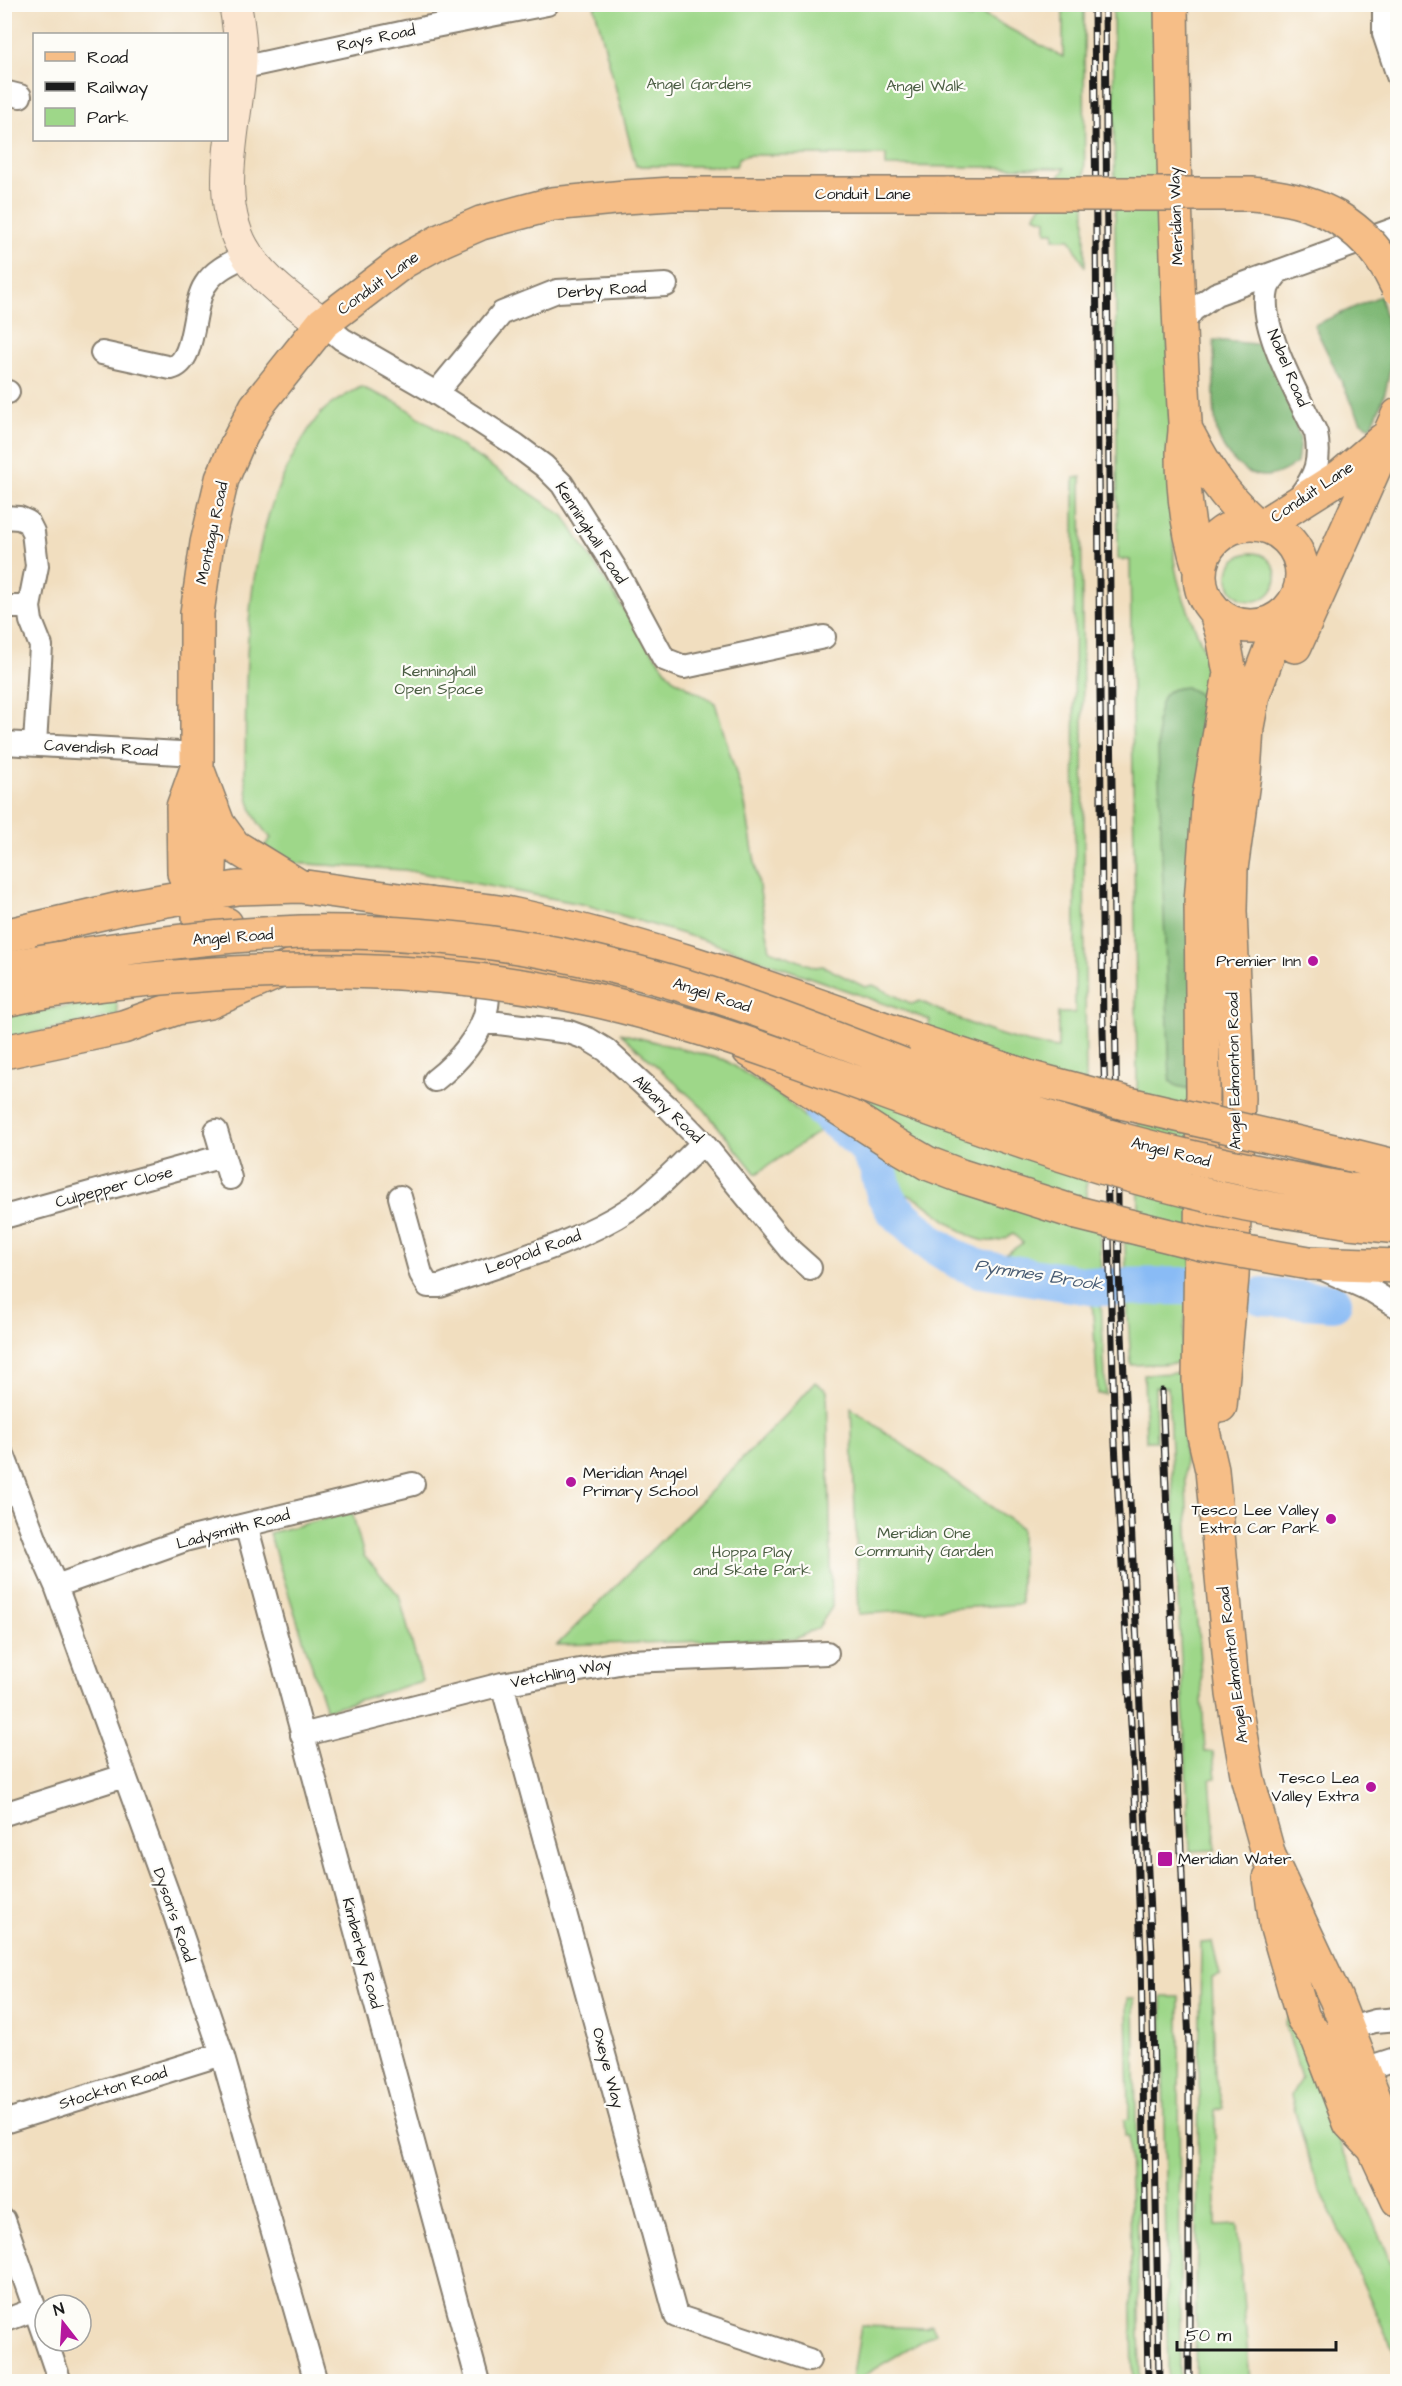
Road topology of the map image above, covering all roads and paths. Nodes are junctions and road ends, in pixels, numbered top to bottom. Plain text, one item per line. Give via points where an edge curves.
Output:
1 (236, 4) edge
2 (547, 4) edge
3 (1171, 4) edge
4 (1384, 4) edge
5 (240, 68) junction
6 (1398, 76) edge
7 (1398, 228) edge
8 (247, 255) junction
9 (1279, 271) junction
10 (666, 285) dead end
11 (1398, 288) edge
12 (323, 323) junction
13 (1179, 329) junction
14 (102, 353) dead end
15 (436, 393) junction
16 (1392, 426) edge
17 (1185, 428) junction
18 (1373, 471) junction
19 (4, 517) edge
20 (1268, 520) junction
21 (1200, 570) junction
22 (1297, 595) junction
23 (4, 606) edge
24 (29, 607) junction
25 (1216, 613) junction
26 (824, 637) dead end
27 (4, 743) edge
28 (35, 744) junction
29 (197, 761) junction
30 (1244, 774) junction
31 (212, 805) junction
32 (299, 886) junction
33 (198, 904) junction
34 (428, 904) junction
35 (4, 936) edge
36 (330, 949) junction
37 (488, 959) junction
38 (4, 969) edge
39 (41, 977) junction
40 (4, 1000) edge
41 (177, 1008) junction
42 (483, 1021) junction
43 (4, 1052) edge
44 (435, 1080) dead end
45 (216, 1131) dead end
46 (703, 1143) junction
47 (223, 1156) junction
48 (1398, 1167) edge
49 (230, 1178) dead end
50 (1398, 1195) edge
51 (400, 1197) dead end
52 (1350, 1206) junction
53 (4, 1217) edge
54 (1398, 1227) edge
55 (1398, 1266) edge
56 (1330, 1268) junction
57 (810, 1269) dead end
58 (1398, 1307) edge
59 (4, 1457) edge
60 (1212, 1470) junction
61 (413, 1484) dead end
62 (14, 1511) edge
63 (246, 1525) junction
64 (56, 1586) junction
65 (827, 1653) dead end
66 (502, 1684) junction
67 (302, 1735) junction
68 (124, 1776) junction
69 (4, 1814) edge
70 (1398, 2019) edge
71 (1331, 2044) junction
72 (222, 2054) junction
73 (1398, 2058) edge
74 (1364, 2069) junction
75 (4, 2121) edge
76 (1374, 2148) junction
77 (1398, 2200) edge
78 (4, 2220) edge
79 (33, 2303) edge
80 (33, 2310) edge
81 (4, 2321) edge
82 (51, 2353) edge
83 (809, 2360) dead end
84 (60, 2382) edge
85 (316, 2382) edge
86 (478, 2382) edge

1 - 5 main road
2 - 5 street, Rays Road
3 - 13 main road, Meridian Way
4 - 6 street via 1384,34
5 - 8 main road via 228,201 233,228
7 - 9 street
8 - 12 main road via 275,285
8 - 14 street via 219,269 203,287 188,352 177,366
9 - 13 street via 1216,294 1193,310
9 - 20 street, Nobel Road via 1267,290 1273,340 1316,433 1318,446 1312,481
10 - 15 street, Derby Road via 557,291 502,313
11 - 12 main road, Conduit Lane, bridge via 1363,237 1328,212 1286,197 672,194 552,204 492,220 404,261
12 - 15 street, Kenninghall Road via 342,339
12 - 29 main road, Montagu Road via 256,407 222,479 207,543 197,613
13 - 17 main road, Meridian Way
15 - 26 street, Kenninghall Road via 516,445 562,484 615,568 664,659 684,667
16 - 18 main road, Conduit Lane
16 - 20 main road, Conduit Lane via 1341,476
17 - 20 main road, Meridian Way via 1208,472 1236,507
17 - 21 main road, Meridian Way via 1184,488 1191,542
18 - 22 main road, Conduit Lane via 1336,510 1318,536
18 - 30 main road
19 - 24 street via 28,522 33,532 37,566
20 - 21 main road via 1224,531 1203,555
20 - 22 main road via 1293,544 1301,562
21 - 25 main road via 1201,586
22 - 25 main road via 1278,619 1264,625 1247,626
22 - 30 main road, Angel Edmonton Road via 1272,644 1253,695
23 - 24 street
24 - 28 street via 41,646
25 - 60 main road, Angel Edmonton Road via 1230,673 1209,796 1200,902 1203,1103 1199,1382 1203,1431
27 - 28 street, Cavendish Road
28 - 29 street, Cavendish Road
29 - 31 main road, Montagu Road
29 - 33 main road, Montagu Road via 183,807 184,873
30 - 60 main road, Angel Edmonton Road via 1234,835 1230,911 1238,1098 1232,1277
31 - 32 main road via 218,824 234,846
31 - 33 main road, Montagu Road via 210,870
32 - 33 main road via 237,888
32 - 34 main road
33 - 35 main road via 132,906
33 - 36 main road via 220,923 282,934
33 - 41 main road via 200,954 190,988
34 - 37 street via 468,927 482,942
34 - 48 main road, bridge via 512,915 588,933 694,962 1062,1086
36 - 37 main road, Angel Road via 427,950
36 - 41 main road via 222,997
37 - 42 street via 488,1005
37 - 56 main road, Angel Road, bridge via 654,1002 717,1029 891,1142 927,1163 961,1176 1099,1219 1206,1245
38 - 39 main road, Angel Road
39 - 40 main road, Angel Road
39 - 52 main road, Angel Road, bridge via 400,973 568,994 749,1042 1104,1168 1237,1202
41 - 43 main road via 123,1027
42 - 44 street via 459,1058
42 - 46 street, Albany Road via 569,1032 588,1039 606,1050
45 - 47 street
46 - 51 street, Leopold Road via 632,1208 586,1233 440,1286 428,1286 421,1274
46 - 57 street, Albany Road
47 - 49 street
47 - 53 street, Culpepper Close
50 - 52 main road, Angel Road
52 - 54 main road, Angel Road
55 - 56 main road, Angel Road
56 - 58 street
59 - 62 street, Dyson's Road
60 - 71 main road, Angel Edmonton Road via 1233,1694 1248,1780 1269,1856 1336,1999
61 - 63 street, Ladysmith Road
62 - 64 street, Dyson's Road
63 - 64 street, Ladysmith Road via 188,1539
63 - 67 street, Kimberley Road
64 - 68 street, Dyson's Road
65 - 66 street, Vetchling Way via 630,1660
66 - 67 street, Vetchling Way
66 - 83 street, Oxeye Way via 676,2316
67 - 86 street, Kimberley Road
68 - 69 street
68 - 72 street, Dyson's Road
70 - 71 street via 1375,2021
71 - 74 main road, Angel Edmonton Road
71 - 76 main road, Angel Edmonton Road via 1350,2123
72 - 75 street, Stockton Road
72 - 85 street, Dyson's Road
73 - 74 street
74 - 76 main road, Angel Edmonton Road via 1380,2113
76 - 77 main road, Angel Edmonton Road
78 - 79 street
80 - 81 street
82 - 84 street

